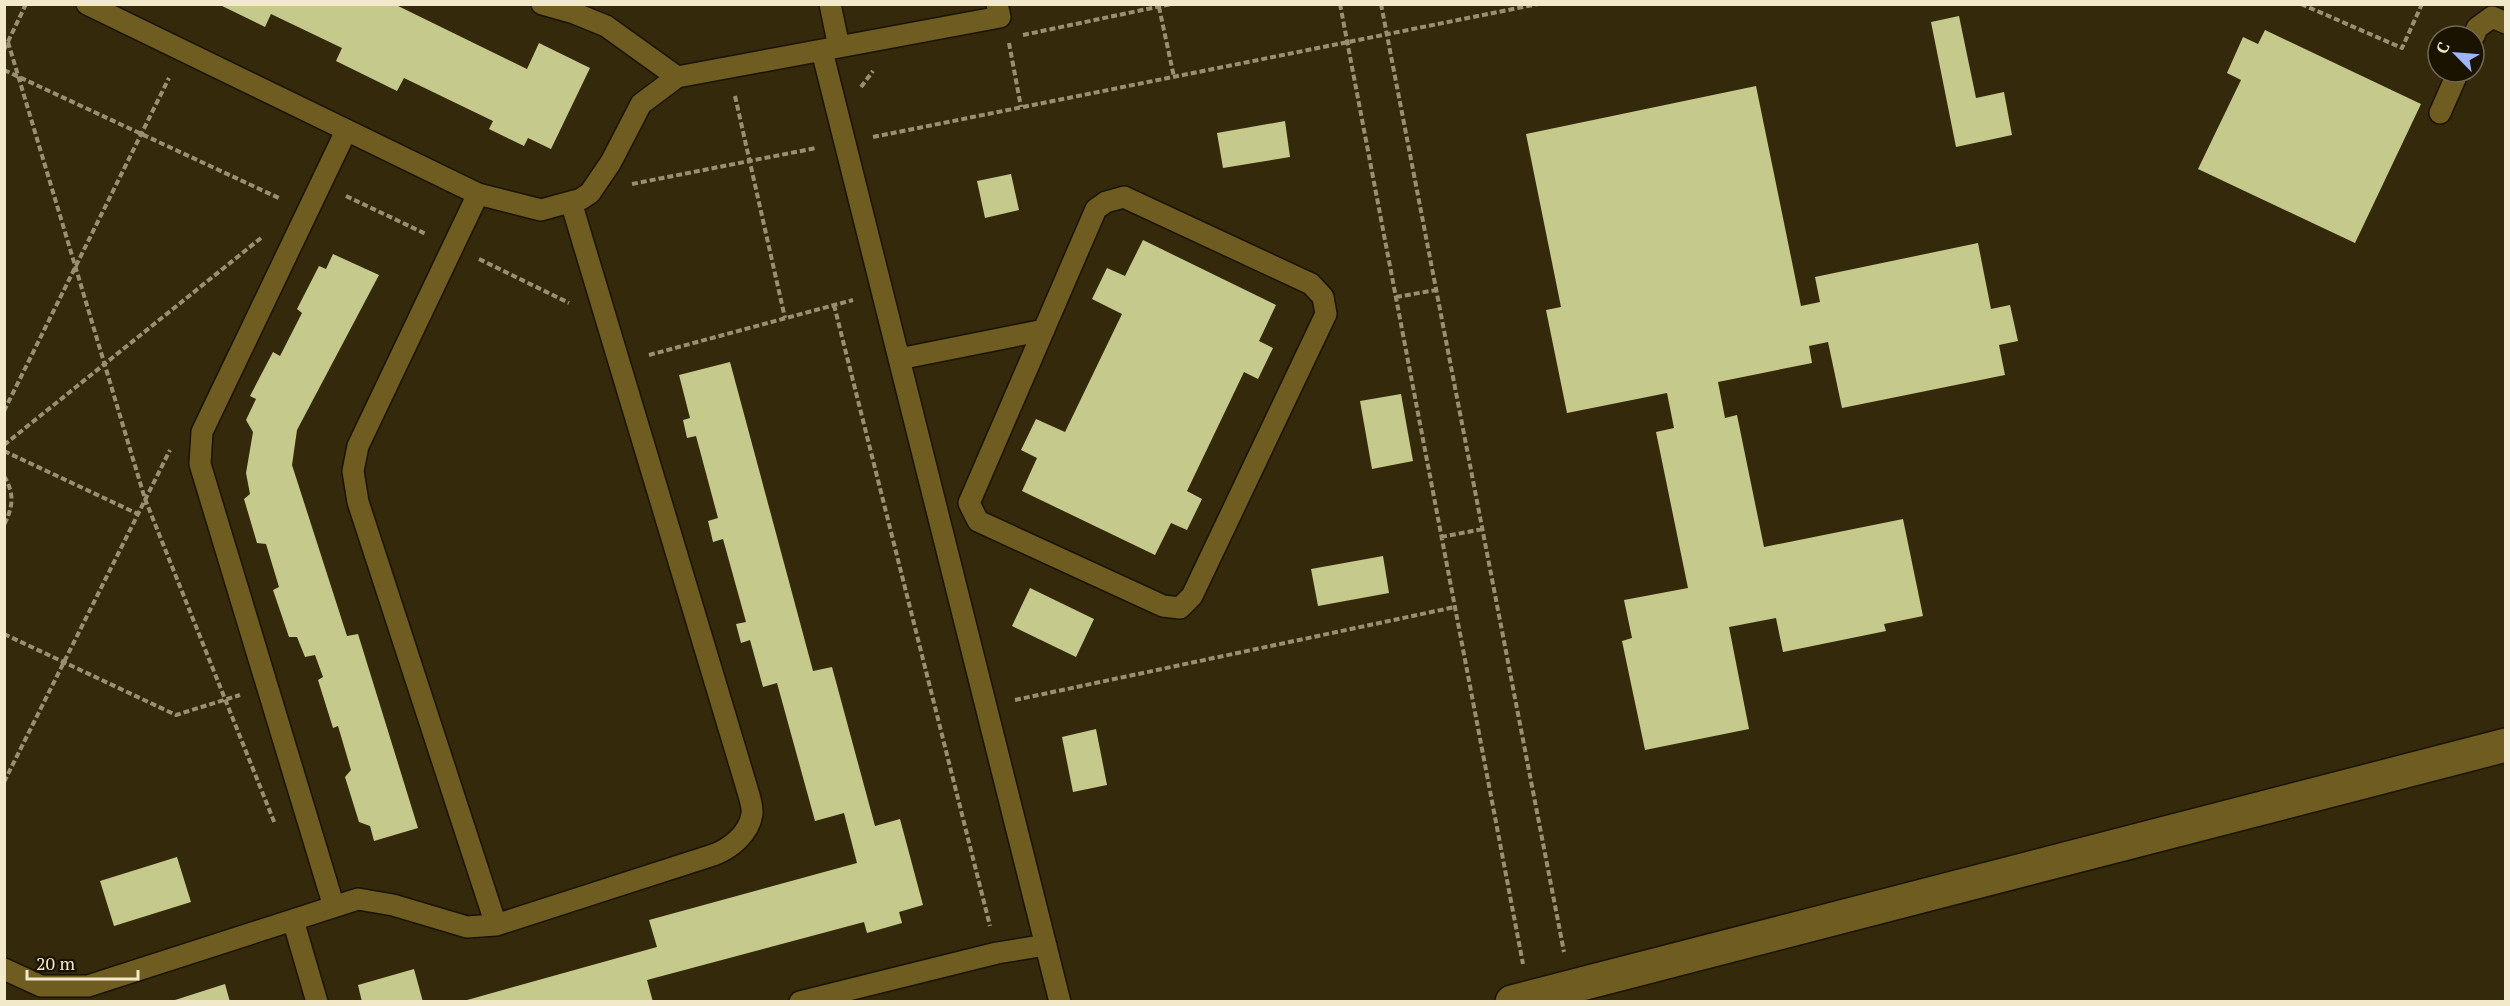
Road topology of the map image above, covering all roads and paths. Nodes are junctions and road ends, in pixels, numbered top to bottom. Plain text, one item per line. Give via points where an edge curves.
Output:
1 (26, 4) edge
2 (87, 4) edge
3 (542, 4) edge
4 (830, 4) edge
5 (998, 4) edge
6 (1172, 4) edge
7 (1340, 4) edge
8 (1381, 4) edge
9 (1538, 4) edge
10 (2301, 4) edge
11 (2422, 4) edge
12 (1159, 7) junction
13 (2505, 23) edge
14 (2483, 24) edge
15 (1387, 35) junction
16 (1020, 36) dead end
17 (1008, 38) dead end
18 (9, 42) junction
19 (1347, 43) junction
20 (830, 49) junction
21 (4, 50) edge
22 (182, 51) junction
23 (882, 67) dead end
24 (729, 68) junction
25 (4, 70) edge
26 (19, 77) junction
27 (677, 77) junction
28 (1174, 77) junction
29 (2453, 84) edge
30 (860, 97) dead end
31 (1021, 107) junction
32 (2440, 113) dead end
33 (346, 131) junction
34 (141, 134) junction
35 (845, 142) junction
36 (750, 161) junction
37 (321, 184) junction
38 (590, 193) junction
39 (478, 194) junction
40 (571, 202) junction
41 (308, 212) junction
42 (267, 233) dead end
43 (453, 247) junction
44 (76, 267) junction
45 (1437, 290) junction
46 (882, 292) junction
47 (1396, 297) junction
48 (834, 306) junction
49 (785, 318) junction
50 (606, 320) junction
51 (1044, 330) junction
52 (899, 359) junction
53 (619, 363) junction
54 (105, 364) junction
55 (4, 411) edge
56 (4, 445) edge
57 (171, 447) dead end
58 (5, 452) edge
59 (4, 476) edge
60 (145, 499) junction
61 (969, 503) junction
62 (937, 512) junction
63 (138, 514) junction
64 (4, 525) edge
65 (1483, 529) junction
66 (1442, 537) junction
67 (1455, 607) junction
68 (4, 634) edge
69 (64, 663) junction
70 (267, 687) junction
71 (225, 700) junction
72 (985, 706) junction
73 (2505, 745) edge
74 (4, 782) edge
75 (277, 828) dead end
76 (334, 907) junction
77 (293, 920) junction
78 (496, 925) junction
79 (1046, 945) junction
80 (997, 953) junction
81 (4, 969) edge
82 (1570, 986) junction
83 (1521, 999) edge
84 (317, 1002) edge
85 (800, 1002) edge
86 (1060, 1002) edge

1 - 18 path
2 - 22 lane
3 - 27 lane via 606,26
4 - 20 lane
5 - 20 lane via 1000,17
6 - 12 path
7 - 19 path
8 - 15 path
9 - 15 path
10 - 11 path via 2402,48
12 - 16 path
12 - 28 path
13 - 14 lane via 2493,17
15 - 19 path
15 - 45 path
17 - 31 path
18 - 21 path
18 - 26 path
19 - 28 path
19 - 47 path
20 - 24 lane
20 - 35 lane
22 - 33 lane
22 - 34 path
23 - 30 path via 873,71 861,86
24 - 27 lane
24 - 36 path
25 - 26 path
26 - 34 path
26 - 44 path
27 - 38 lane via 641,104
28 - 31 path
29 - 32 lane
31 - 35 path
33 - 37 lane
33 - 39 lane
34 - 41 path
34 - 44 path
35 - 36 path
35 - 46 lane
36 - 38 path
36 - 49 path
37 - 41 lane
37 - 43 path
38 - 40 lane
39 - 40 lane via 541,210
39 - 43 lane
40 - 50 lane
41 - 70 lane via 202,432 200,464
42 - 54 path
43 - 50 path
43 - 78 lane via 358,446 353,471 358,502
44 - 54 path
44 - 55 path
45 - 47 path
45 - 65 path
46 - 48 path
46 - 52 lane
47 - 66 path
48 - 49 path
48 - 80 path
49 - 53 path
50 - 53 lane
51 - 52 lane
51 - 61 lane
51 - 61 lane via 1096,209 1124,197 1311,284 1323,297 1326,314 1192,596 1180,608 1163,606 978,521
52 - 62 lane
53 - 78 lane via 752,813 730,849
54 - 56 path
54 - 60 path
57 - 60 path
58 - 63 path
59 - 64 path via 12,496 12,509
60 - 63 path
60 - 71 path
61 - 62 lane
62 - 72 lane
63 - 69 path
65 - 66 path
65 - 82 path
66 - 67 path
67 - 72 path
67 - 83 path
68 - 69 path
69 - 71 path via 176,715
69 - 74 path
70 - 71 path
70 - 76 lane
71 - 75 path
72 - 79 lane
73 - 82 street
76 - 77 lane
76 - 78 lane via 358,899 467,927
77 - 81 lane via 88,986 40,986
77 - 84 lane
79 - 80 lane
79 - 86 lane
80 - 85 lane
82 - 83 street

